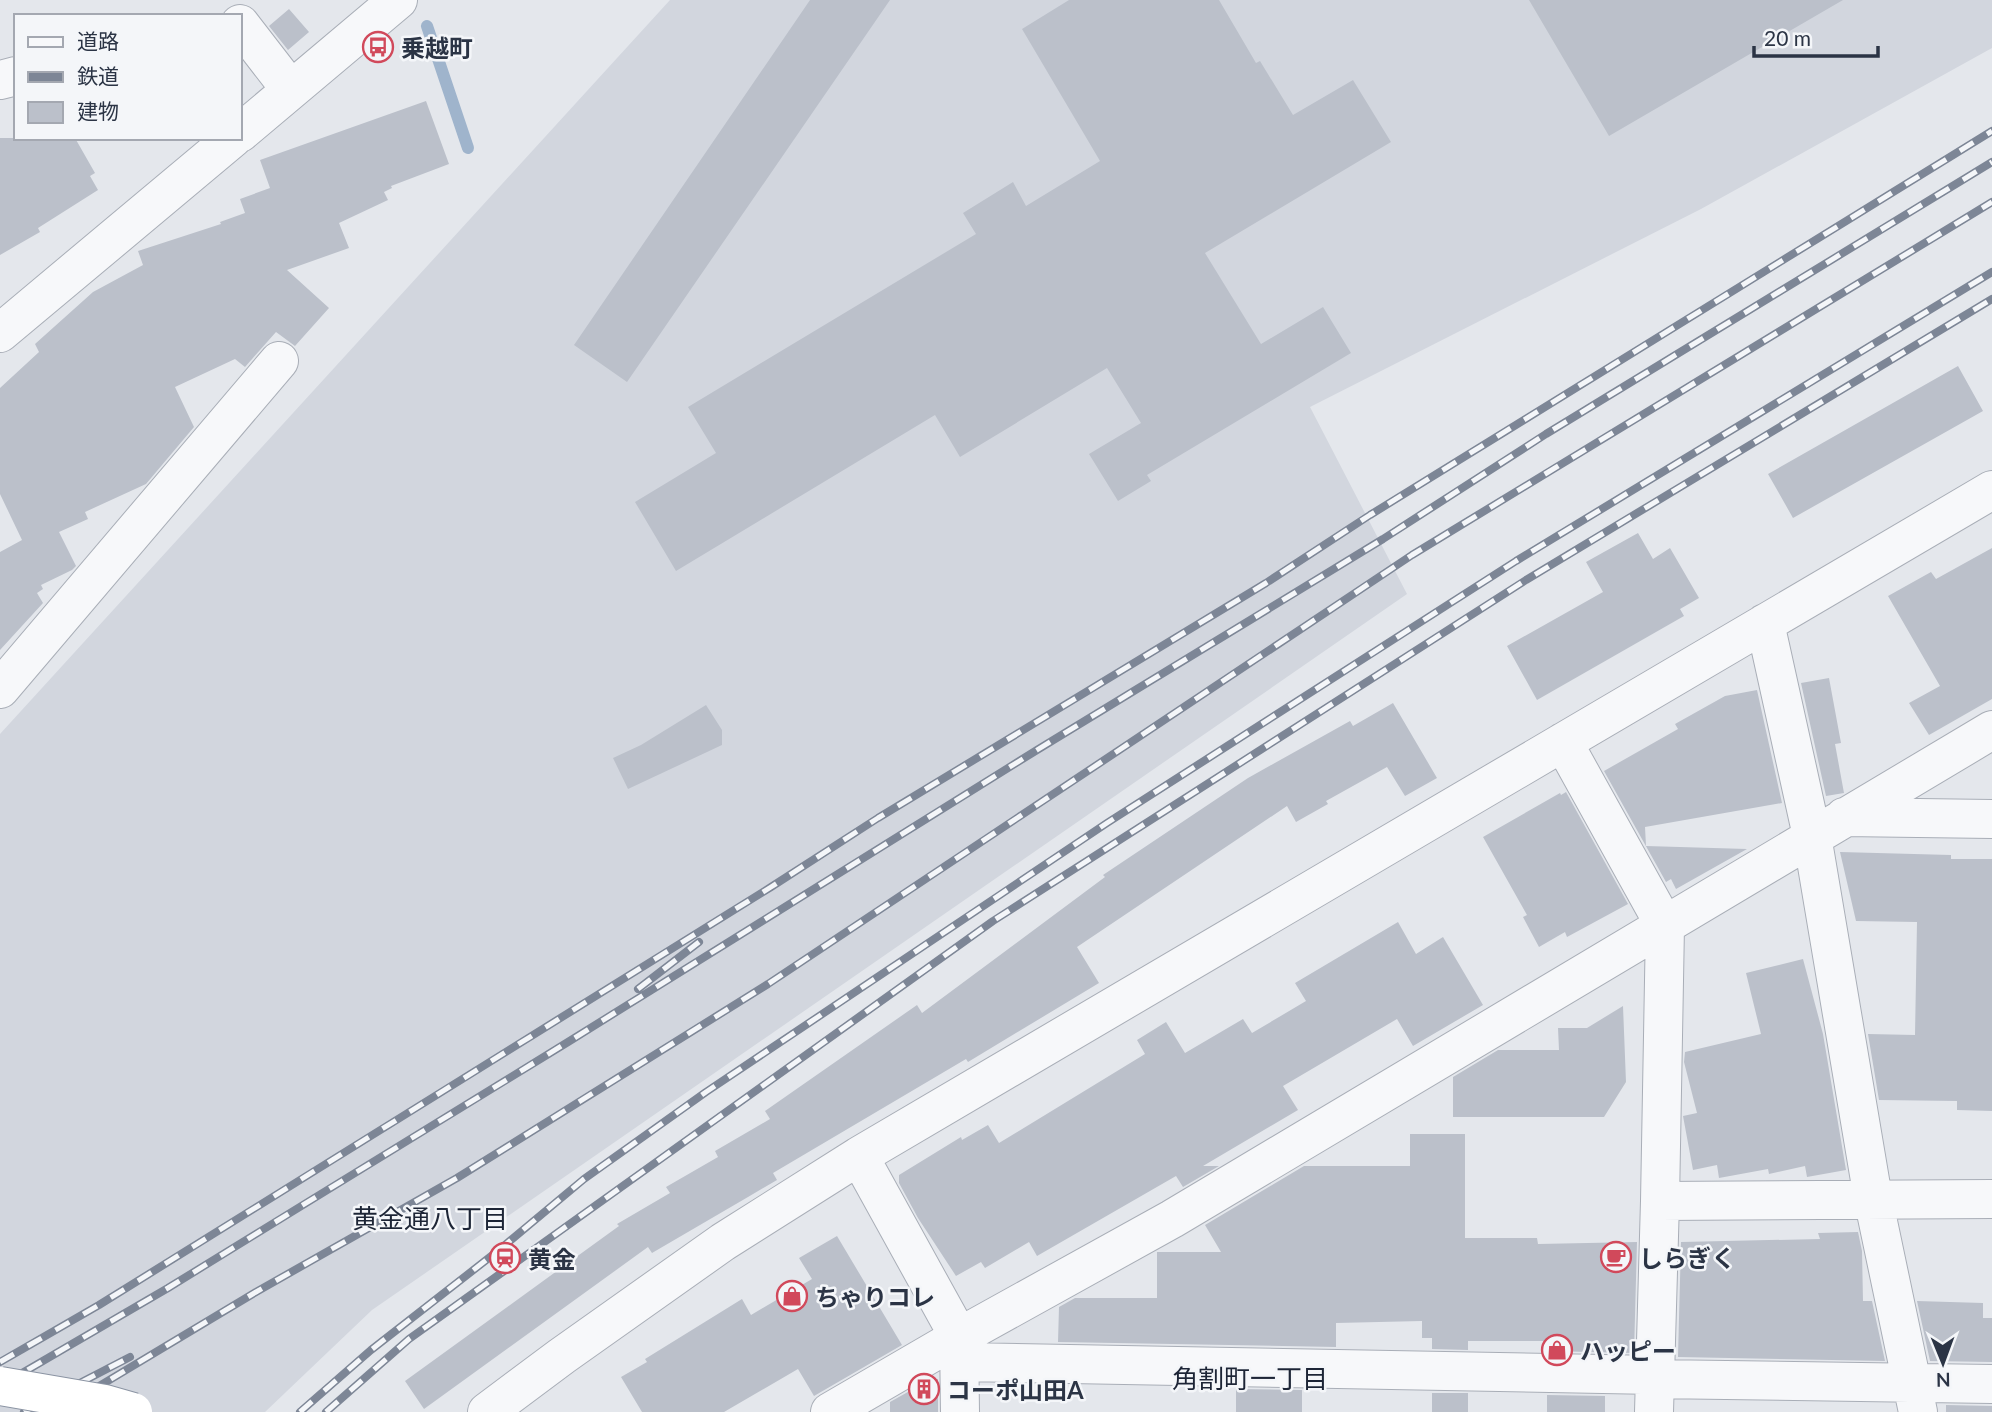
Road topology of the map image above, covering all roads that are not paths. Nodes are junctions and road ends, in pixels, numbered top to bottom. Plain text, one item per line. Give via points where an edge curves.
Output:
1 (398, 0) edge
2 (242, 27) edge
3 (291, 90) junction
4 (242, 131) edge
5 (231, 140) edge
6 (0, 333) edge
7 (279, 361) dead end
8 (1992, 489) edge
9 (1765, 623) junction
10 (0, 689) edge
11 (1992, 730) edge
12 (1563, 742) junction
13 (1844, 817) junction
14 (1992, 820) edge
15 (1812, 836) junction
16 (1665, 926) junction
17 (859, 1156) junction
18 (1873, 1198) junction
19 (1992, 1199) edge
20 (1660, 1201) junction
21 (960, 1349) junction
22 (1992, 1384) edge
23 (0, 1386) edge
24 (1654, 1389) edge
25 (1915, 1397) edge
26 (133, 1412) edge
27 (487, 1412) edge
28 (830, 1412) edge
29 (960, 1412) edge

1 - 3 street
2 - 3 street
3 - 4 street
5 - 6 street
7 - 10 street
8 - 9 street
9 - 12 street
9 - 15 street
11 - 13 street
12 - 16 street
12 - 17 street
13 - 14 street
13 - 15 street
15 - 16 street
15 - 18 street
16 - 20 street
16 - 21 street
17 - 21 street
17 - 27 street via 723,1242
18 - 19 street
18 - 20 street
18 - 25 street
20 - 24 street
21 - 24 street
21 - 28 street
21 - 29 street
22 - 25 street
23 - 26 highway, bridge
24 - 25 street

